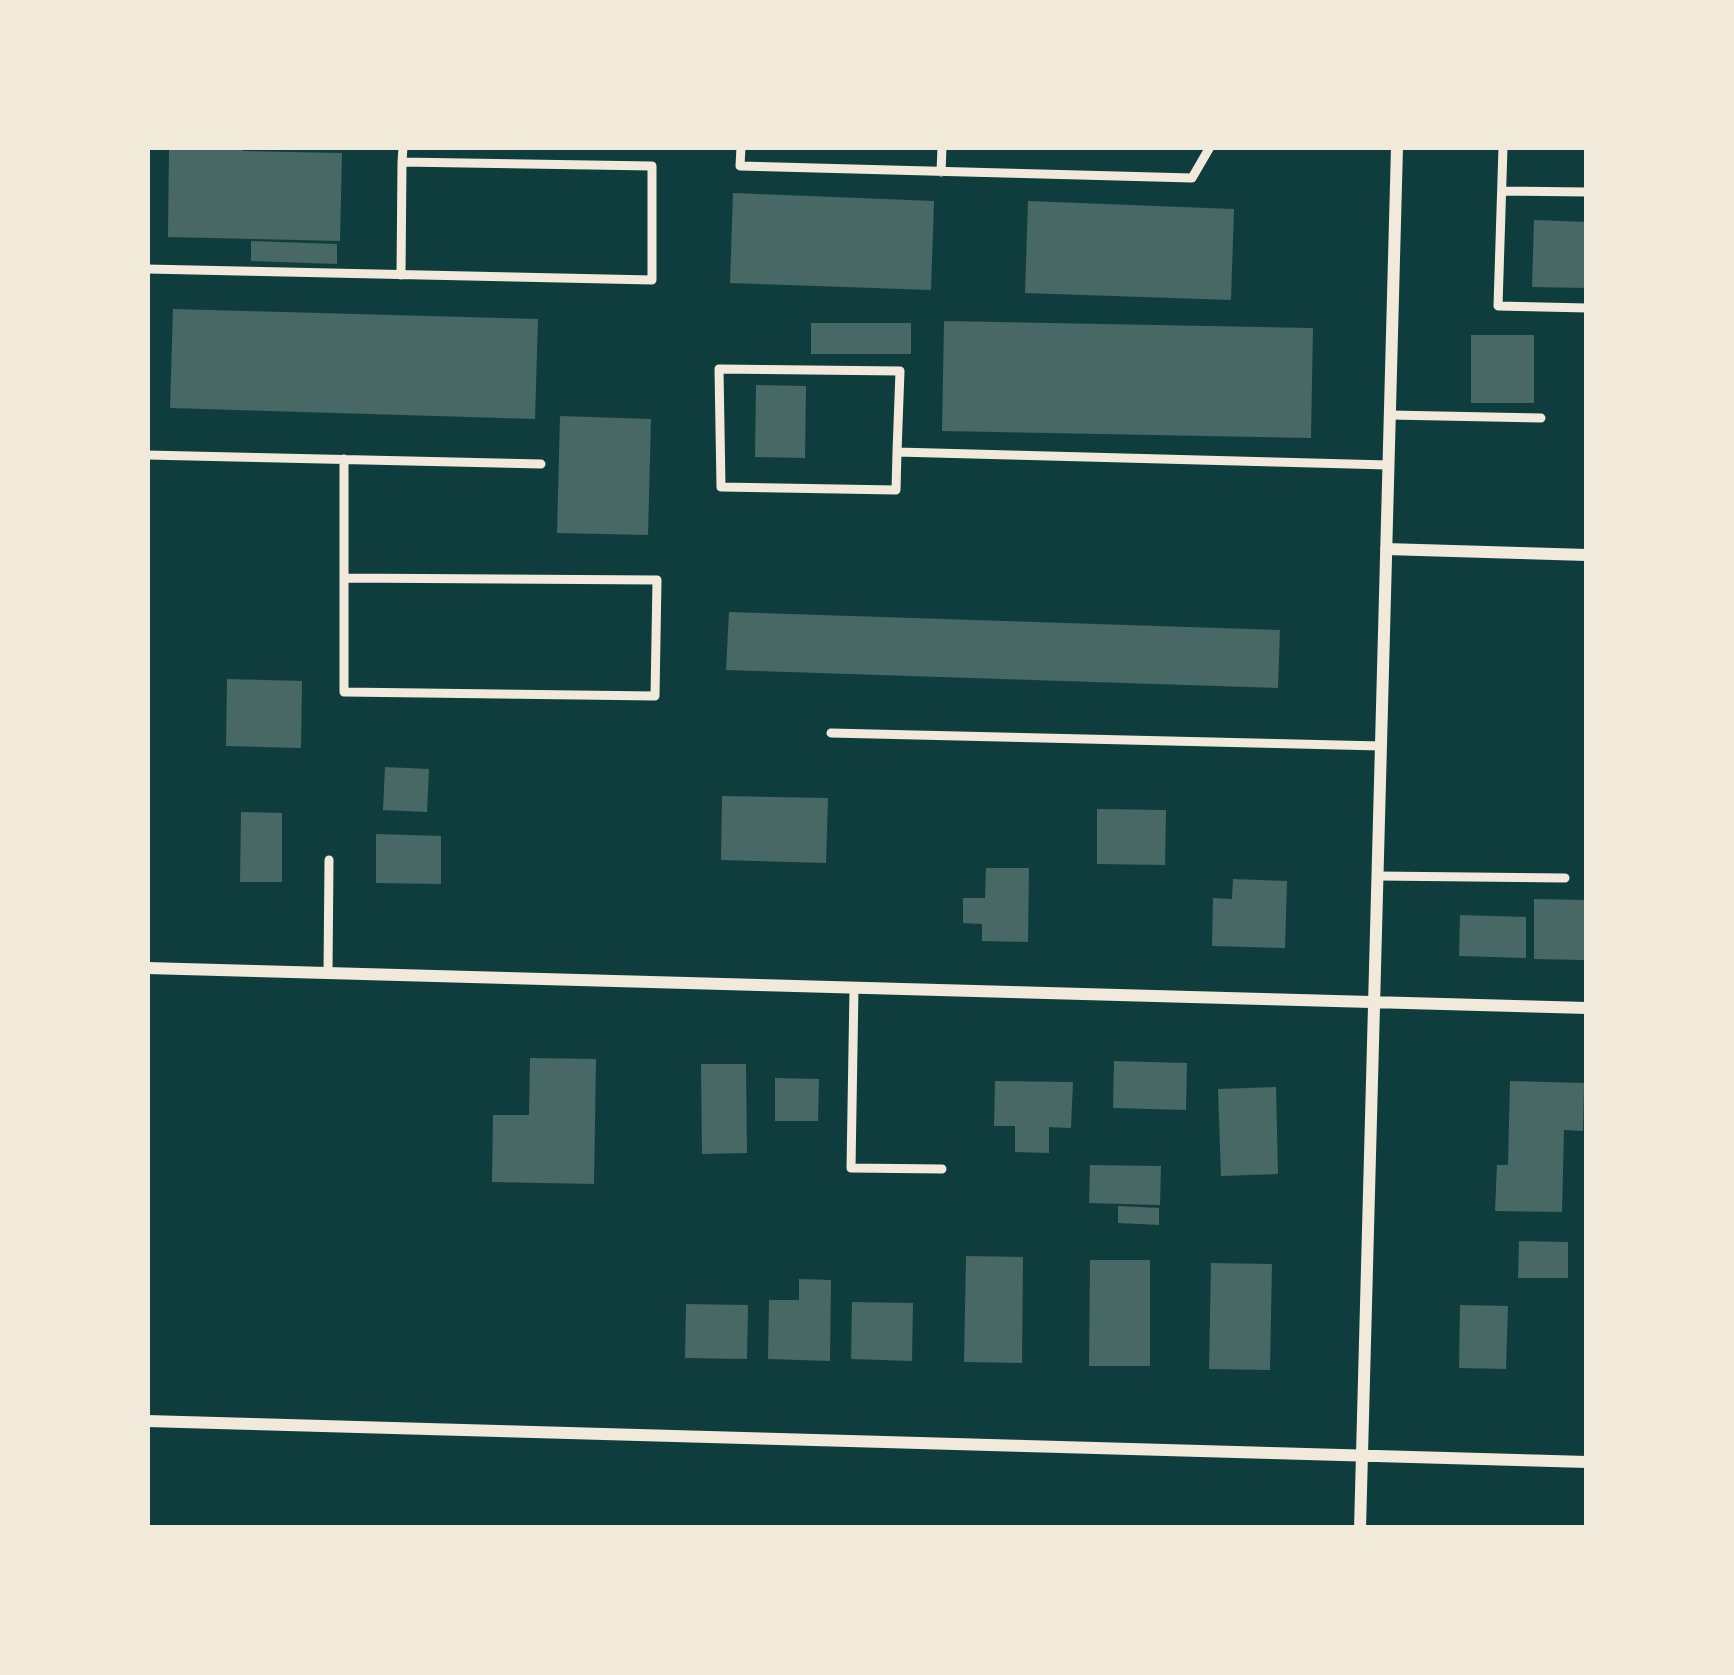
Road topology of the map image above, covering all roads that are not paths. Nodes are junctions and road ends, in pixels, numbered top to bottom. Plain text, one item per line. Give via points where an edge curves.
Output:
1 (403, 147) edge
2 (741, 147) edge
3 (942, 147) edge
4 (1210, 147) edge
5 (1397, 147) edge
6 (1503, 147) edge
7 (402, 163) junction
8 (941, 172) junction
9 (1502, 191) junction
10 (1587, 192) edge
11 (147, 269) edge
12 (401, 275) junction
13 (1587, 308) edge
14 (1390, 415) junction
15 (1541, 418) dead end
16 (898, 452) junction
17 (147, 455) edge
18 (344, 459) junction
19 (542, 464) dead end
20 (1388, 465) junction
21 (1386, 549) junction
22 (1587, 555) edge
23 (344, 578) junction
24 (831, 733) dead end
25 (1381, 746) junction
26 (329, 860) dead end
27 (1378, 876) junction
28 (1565, 878) dead end
29 (147, 968) edge
30 (328, 973) junction
31 (854, 988) junction
32 (1375, 1002) junction
33 (1587, 1008) edge
34 (942, 1169) dead end
35 (147, 1421) edge
36 (1362, 1455) junction
37 (1587, 1462) edge
38 (1360, 1528) edge

1 - 7 lane
2 - 8 lane via 740,166
3 - 8 lane
4 - 8 lane via 1192,178
5 - 14 street
6 - 9 lane
7 - 12 lane
7 - 12 lane via 652,166 652,280
9 - 10 lane
9 - 13 lane via 1498,306
11 - 12 lane
14 - 15 lane
14 - 20 street
16 - 16 lane via 900,371 719,369 721,487 896,490
16 - 20 lane
17 - 18 lane
18 - 19 lane
18 - 23 lane
20 - 21 street
21 - 22 street
21 - 25 street
23 - 23 lane via 344,692 655,696 657,580
24 - 25 lane
25 - 27 street
26 - 30 lane
27 - 28 lane
27 - 32 street
29 - 30 street
30 - 31 street
31 - 32 street
31 - 34 lane via 851,1168
32 - 33 street
32 - 36 street
35 - 36 street
36 - 37 street
36 - 38 street

